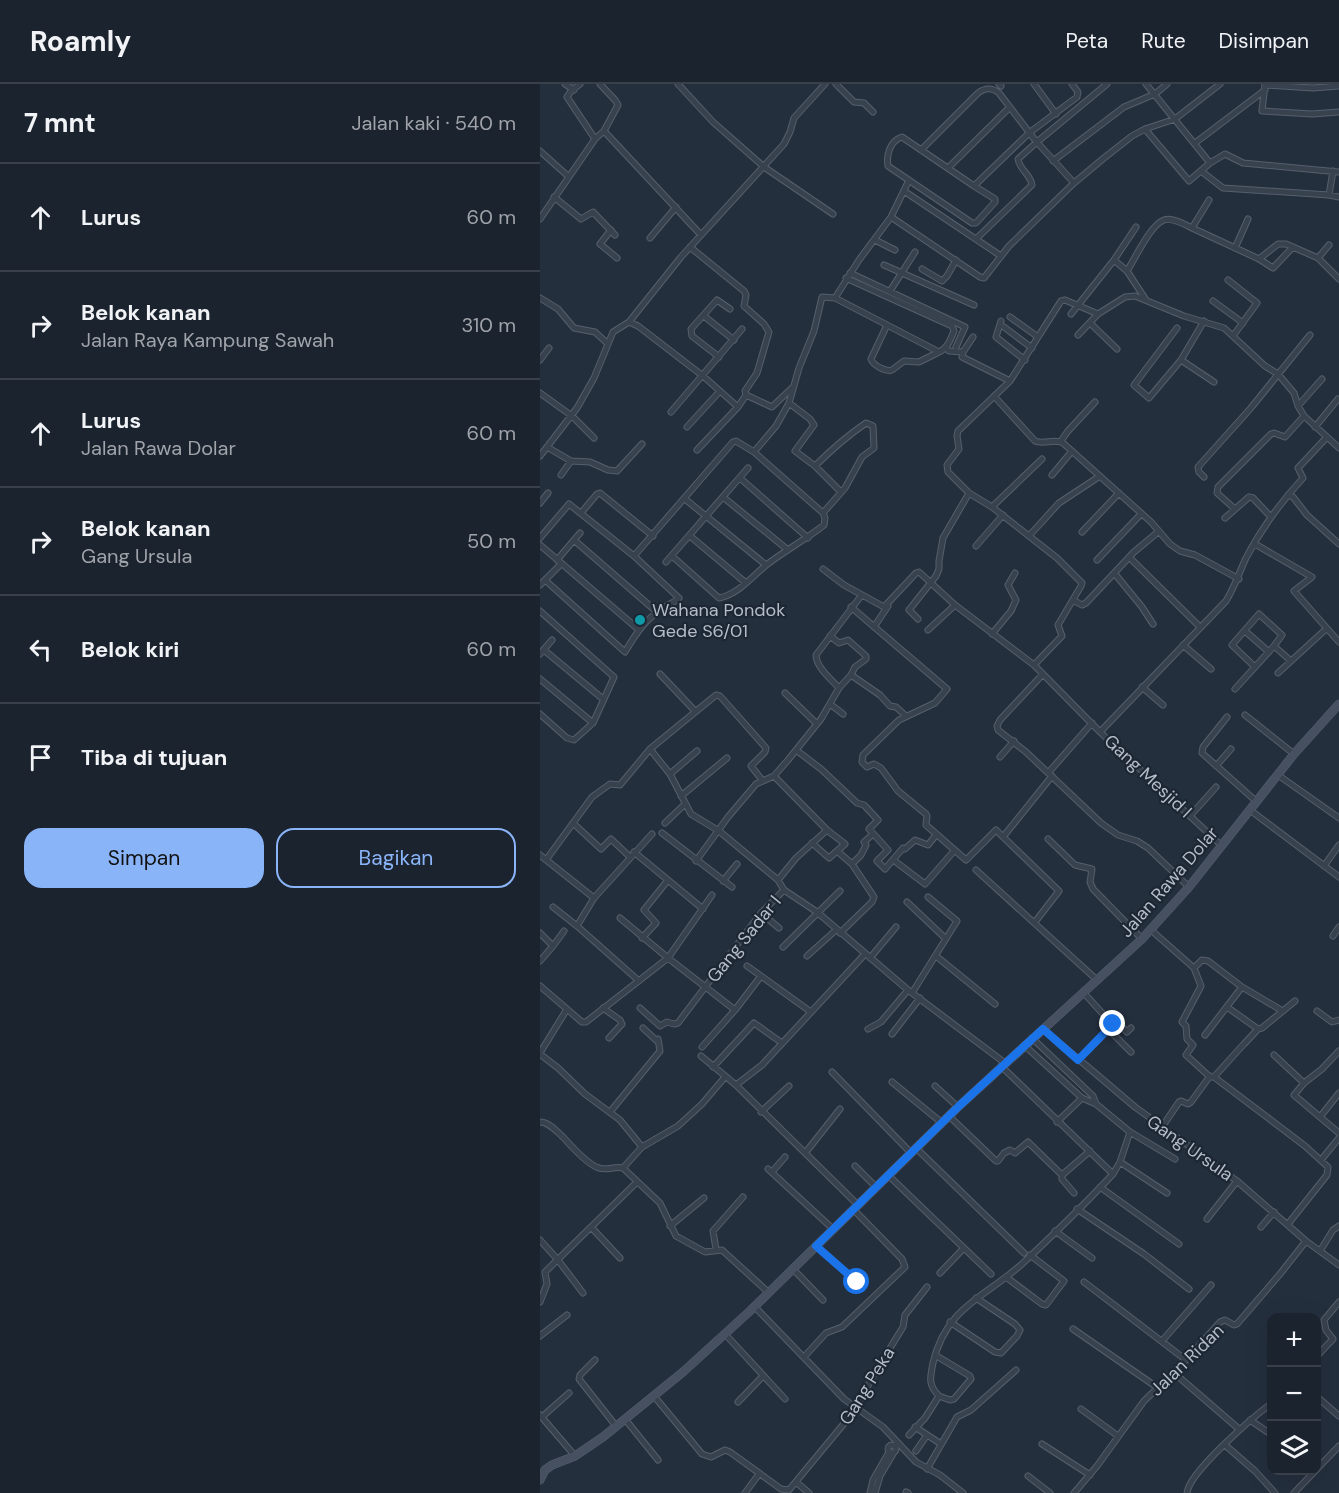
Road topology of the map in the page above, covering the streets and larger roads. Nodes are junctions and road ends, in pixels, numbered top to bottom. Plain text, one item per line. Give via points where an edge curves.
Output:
1 (565, 84) edge
2 (580, 84) edge
3 (600, 84) edge
4 (678, 84) edge
5 (825, 84) edge
6 (836, 84) edge
7 (1034, 84) edge
8 (1072, 84) edge
9 (1107, 84) edge
10 (1146, 84) edge
11 (1167, 84) edge
12 (1220, 84) edge
13 (1265, 86) edge
14 (1339, 86) edge
15 (1000, 87) edge
16 (574, 90) junction
17 (1155, 94) junction
18 (1010, 107) junction
19 (873, 112) dead end
20 (1339, 112) edge
21 (1056, 114) junction
22 (1175, 119) junction
23 (1145, 129) junction
24 (604, 132) junction
25 (1033, 138) junction
26 (595, 139) junction
27 (1195, 143) junction
28 (921, 150) junction
29 (540, 151) edge
30 (1053, 161) junction
31 (1210, 163) junction
32 (764, 167) junction
33 (948, 168) junction
34 (1202, 171) junction
35 (1336, 171) edge
36 (570, 177) junction
37 (909, 180) junction
38 (1074, 183) junction
39 (974, 186) junction
40 (904, 190) junction
41 (1329, 195) junction
42 (554, 197) junction
43 (1339, 197) edge
44 (1209, 200) dead end
45 (676, 207) junction
46 (833, 214) dead end
47 (891, 217) junction
48 (540, 219) edge
49 (1248, 219) dead end
50 (1136, 227) dead end
51 (1192, 228) junction
52 (701, 235) junction
53 (650, 238) dead end
54 (976, 239) junction
55 (875, 240) junction
56 (1329, 245) dead end
57 (690, 247) junction
58 (1293, 247) junction
59 (1234, 248) junction
60 (895, 250) dead end
61 (915, 252) dead end
62 (1001, 256) junction
63 (616, 258) dead end
64 (1318, 258) junction
65 (1259, 259) junction
66 (956, 260) junction
67 (1114, 260) junction
68 (884, 265) dead end
69 (922, 269) dead end
70 (1127, 271) junction
71 (902, 272) junction
72 (848, 276) junction
73 (1339, 279) edge
74 (1228, 280) dead end
75 (890, 291) junction
76 (830, 297) junction
77 (540, 298) edge
78 (1146, 300) junction
79 (1213, 301) dead end
80 (974, 304) dead end
81 (1077, 305) junction
82 (730, 309) dead end
83 (1071, 314) dead end
84 (1098, 314) junction
85 (704, 316) junction
86 (1010, 317) dead end
87 (1204, 321) junction
88 (629, 322) junction
89 (1090, 323) junction
90 (1243, 323) junction
91 (887, 325) junction
92 (1177, 328) dead end
93 (742, 329) dead end
94 (1078, 334) dead end
95 (1310, 335) dead end
96 (1038, 336) junction
97 (1233, 336) junction
98 (973, 338) dead end
99 (734, 340) junction
100 (608, 344) junction
101 (956, 347) dead end
102 (549, 348) dead end
103 (946, 348) junction
104 (1032, 348) junction
105 (1117, 349) dead end
106 (939, 352) junction
107 (963, 352) junction
108 (718, 357) junction
109 (540, 360) edge
110 (1025, 360) junction
111 (1181, 360) junction
112 (1278, 374) junction
113 (703, 376) junction
114 (1322, 379) dead end
115 (1010, 381) junction
116 (1214, 382) dead end
117 (794, 386) junction
118 (720, 391) junction
119 (540, 393) edge
120 (746, 395) junction
121 (994, 396) junction
122 (1338, 399) edge
123 (1095, 402) dead end
124 (789, 403) junction
125 (1298, 406) junction
126 (738, 407) junction
127 (671, 412) dead end
128 (572, 416) junction
129 (1304, 416) junction
130 (687, 427) dead end
131 (1315, 428) junction
132 (594, 438) dead end
133 (1327, 438) junction
134 (1061, 441) junction
135 (642, 444) dead end
136 (1338, 446) edge
137 (547, 447) junction
138 (697, 450) dead end
139 (795, 450) junction
140 (1072, 451) junction
141 (754, 452) junction
142 (540, 455) edge
143 (789, 456) dead end
144 (1042, 459) dead end
145 (571, 461) junction
146 (815, 466) junction
147 (748, 468) dead end
148 (561, 475) dead end
149 (1052, 475) dead end
150 (1100, 476) junction
151 (1204, 477) dead end
152 (740, 478) junction
153 (841, 492) junction
154 (548, 493) dead end
155 (969, 493) junction
156 (1119, 494) junction
157 (1288, 495) junction
158 (723, 497) junction
159 (685, 499) junction
160 (540, 503) edge
161 (992, 507) junction
162 (1235, 509) junction
163 (581, 513) junction
164 (823, 513) junction
165 (1141, 514) junction
166 (706, 515) junction
167 (1003, 515) junction
168 (1271, 517) junction
169 (1225, 518) dead end
170 (1082, 532) dead end
171 (1158, 532) junction
172 (580, 533) dead end
173 (653, 536) junction
174 (690, 536) junction
175 (1029, 536) junction
176 (540, 538) edge
177 (808, 538) junction
178 (574, 540) junction
179 (1255, 544) junction
180 (1339, 544) edge
181 (540, 545) edge
182 (976, 546) dead end
183 (788, 550) junction
184 (634, 556) junction
185 (672, 556) junction
186 (1129, 557) junction
187 (1097, 560) dead end
188 (559, 562) junction
189 (666, 562) dead end
190 (766, 565) junction
191 (823, 570) dead end
192 (1015, 573) dead end
193 (1115, 574) junction
194 (1239, 579) junction
195 (930, 581) junction
196 (542, 583) edge
197 (746, 583) junction
198 (861, 596) junction
199 (1073, 600) junction
200 (955, 605) junction
201 (888, 606) junction
202 (851, 607) junction
203 (657, 612) junction
204 (541, 613) edge
205 (918, 619) dead end
206 (1153, 624) dead end
207 (874, 627) junction
208 (1200, 627) junction
209 (638, 629) junction
210 (1326, 629) junction
211 (928, 630) dead end
212 (1245, 631) junction
213 (992, 634) junction
214 (830, 636) junction
215 (552, 640) dead end
216 (1339, 642) edge
217 (1183, 645) junction
218 (1274, 646) junction
219 (542, 652) edge
220 (1269, 652) junction
221 (1291, 661) junction
222 (1034, 665) junction
223 (1255, 667) junction
224 (1211, 669) dead end
225 (1278, 673) dead end
226 (660, 674) dead end
227 (1043, 674) junction
228 (851, 675) junction
229 (540, 679) edge
230 (1142, 687) junction
231 (839, 688) junction
232 (1235, 689) dead end
233 (785, 693) dead end
234 (603, 699) junction
235 (830, 704) junction
236 (1339, 704) edge
237 (1163, 705) dead end
238 (695, 711) junction
239 (540, 714) edge
240 (843, 714) dead end
241 (1245, 715) dead end
242 (906, 716) junction
243 (1227, 717) dead end
244 (592, 723) junction
245 (1092, 723) junction
246 (817, 724) junction
247 (1100, 732) junction
248 (1014, 741) junction
249 (1231, 749) dead end
250 (650, 750) junction
251 (796, 750) junction
252 (697, 751) dead end
253 (1294, 754) junction
254 (1000, 757) dead end
255 (727, 758) dead end
256 (1216, 766) junction
257 (670, 774) junction
258 (1050, 774) junction
259 (1278, 774) junction
260 (774, 776) junction
261 (763, 781) junction
262 (1216, 787) dead end
263 (681, 796) junction
264 (1257, 802) junction
265 (685, 804) junction
266 (1250, 810) junction
267 (1190, 816) junction
268 (1339, 818) edge
269 (573, 823) junction
270 (665, 823) dead end
271 (827, 830) junction
272 (719, 831) junction
273 (662, 833) dead end
274 (652, 834) dead end
275 (873, 834) junction
276 (936, 835) junction
277 (1003, 837) junction
278 (1048, 839) dead end
279 (812, 843) junction
280 (1339, 845) edge
281 (1222, 846) junction
282 (837, 851) junction
283 (954, 851) junction
284 (632, 854) junction
285 (540, 855) edge
286 (546, 860) junction
287 (696, 861) junction
288 (896, 862) dead end
289 (737, 864) dead end
290 (852, 864) junction
291 (1324, 866) junction
292 (976, 870) dead end
293 (1339, 877) edge
294 (668, 880) junction
295 (778, 880) junction
296 (723, 881) junction
297 (732, 887) dead end
298 (1189, 887) junction
299 (784, 890) junction
300 (840, 891) dead end
301 (712, 895) dead end
302 (928, 897) dead end
303 (594, 898) junction
304 (907, 902) dead end
305 (553, 907) dead end
306 (703, 909) junction
307 (817, 912) junction
308 (761, 913) junction
309 (620, 918) dead end
310 (1035, 922) junction
311 (577, 926) junction
312 (896, 927) dead end
313 (1339, 927) edge
314 (779, 928) dead end
315 (1151, 930) junction
316 (564, 931) dead end
317 (838, 931) junction
318 (540, 933) edge
319 (1333, 936) dead end
320 (642, 938) junction
321 (945, 938) junction
322 (1142, 939) junction
323 (554, 946) junction
324 (783, 947) dead end
325 (807, 956) dead end
326 (868, 956) junction
327 (936, 956) junction
328 (668, 958) junction
329 (540, 961) edge
330 (747, 966) dead end
331 (1194, 968) junction
332 (761, 976) junction
333 (1097, 980) junction
334 (639, 981) junction
335 (540, 986) edge
336 (1242, 987) junction
337 (706, 988) junction
338 (910, 991) junction
339 (1083, 992) junction
340 (920, 998) junction
341 (1295, 1001) dead end
342 (995, 1004) dead end
343 (1227, 1007) junction
344 (603, 1008) junction
345 (640, 1008) dead end
346 (567, 1009) junction
347 (735, 1010) junction
348 (1281, 1010) junction
349 (1317, 1011) dead end
350 (811, 1012) junction
351 (1339, 1020) edge
352 (1109, 1021) junction
353 (643, 1028) dead end
354 (1131, 1028) dead end
355 (868, 1029) dead end
356 (1043, 1029) junction
357 (1258, 1029) junction
358 (1109, 1030) junction
359 (892, 1034) dead end
360 (1205, 1035) dead end
361 (609, 1038) dead end
362 (1032, 1038) junction
363 (782, 1043) junction
364 (1024, 1045) junction
365 (702, 1047) dead end
366 (1339, 1051) edge
367 (1131, 1052) dead end
368 (540, 1054) edge
369 (1274, 1055) dead end
370 (701, 1056) dead end
371 (1078, 1060) junction
372 (1003, 1065) junction
373 (713, 1067) junction
374 (832, 1072) dead end
375 (725, 1077) junction
376 (1212, 1077) junction
377 (892, 1082) dead end
378 (1304, 1083) junction
379 (736, 1085) junction
380 (789, 1086) dead end
381 (935, 1086) dead end
382 (1339, 1093) edge
383 (1082, 1098) junction
384 (1095, 1104) junction
385 (958, 1107) junction
386 (840, 1109) dead end
387 (610, 1112) junction
388 (761, 1112) junction
389 (949, 1116) junction
390 (1320, 1117) junction
391 (540, 1122) edge
392 (1057, 1122) junction
393 (942, 1123) junction
394 (1162, 1127) junction
395 (1130, 1132) junction
396 (1339, 1133) edge
397 (1339, 1138) edge
398 (642, 1147) junction
399 (913, 1151) junction
400 (1090, 1151) junction
401 (806, 1152) junction
402 (785, 1157) dead end
403 (1175, 1159) dead end
404 (1321, 1160) junction
405 (1120, 1162) junction
406 (855, 1166) dead end
407 (623, 1168) junction
408 (1113, 1174) junction
409 (888, 1175) junction
410 (1062, 1175) junction
411 (1237, 1180) junction
412 (637, 1182) junction
413 (876, 1187) junction
414 (1101, 1187) junction
415 (1074, 1193) dead end
416 (1167, 1193) dead end
417 (743, 1197) dead end
418 (704, 1198) dead end
419 (856, 1207) junction
420 (1077, 1209) junction
421 (1274, 1212) junction
422 (1207, 1219) dead end
423 (1288, 1224) junction
424 (670, 1226) junction
425 (1339, 1226) edge
426 (591, 1227) junction
427 (1261, 1227) dead end
428 (833, 1229) junction
429 (1055, 1231) junction
430 (540, 1240) edge
431 (1306, 1241) junction
432 (1179, 1244) dead end
433 (816, 1246) junction
434 (716, 1249) junction
435 (963, 1249) junction
436 (1320, 1251) junction
437 (1027, 1254) junction
438 (620, 1257) dead end
439 (1092, 1258) dead end
440 (558, 1260) junction
441 (1339, 1265) edge
442 (793, 1269) junction
443 (940, 1273) dead end
444 (991, 1274) dead end
445 (1006, 1277) junction
446 (857, 1282) dead end
447 (1084, 1282) dead end
448 (1212, 1285) dead end
449 (927, 1287) dead end
450 (1189, 1289) dead end
451 (768, 1292) junction
452 (583, 1293) dead end
453 (976, 1298) junction
454 (824, 1300) dead end
455 (540, 1302) edge
456 (1339, 1302) edge
457 (754, 1306) junction
458 (567, 1315) dead end
459 (950, 1322) junction
460 (1073, 1329) dead end
461 (724, 1334) junction
462 (1339, 1334) edge
463 (540, 1336) edge
464 (1333, 1339) junction
465 (1162, 1341) junction
466 (1321, 1352) edge
467 (935, 1355) junction
468 (804, 1357) junction
469 (595, 1360) dead end
470 (1186, 1360) junction
471 (1016, 1370) dead end
472 (1173, 1372) junction
473 (763, 1376) junction
474 (1158, 1388) junction
475 (569, 1393) dead end
476 (654, 1396) junction
477 (939, 1396) junction
478 (784, 1399) dead end
479 (1321, 1400) edge
480 (738, 1402) dead end
481 (1267, 1407) edge
482 (856, 1409) junction
483 (1081, 1409) dead end
484 (541, 1416) edge
485 (1339, 1416) edge
486 (625, 1419) junction
487 (1250, 1420) junction
488 (616, 1426) junction
489 (915, 1427) junction
490 (1239, 1429) junction
491 (1267, 1432) edge
492 (909, 1435) dead end
493 (927, 1436) junction
494 (1118, 1436) junction
495 (938, 1442) dead end
496 (1042, 1444) dead end
497 (897, 1445) junction
498 (1225, 1445) junction
499 (1339, 1446) edge
500 (916, 1451) dead end
501 (575, 1456) junction
502 (658, 1460) dead end
503 (1321, 1465) edge
504 (927, 1469) junction
505 (759, 1474) junction
506 (1090, 1475) junction
507 (1311, 1475) edge
508 (1028, 1476) dead end
509 (540, 1480) edge
510 (796, 1482) junction
511 (745, 1493) edge
512 (809, 1493) edge
513 (872, 1493) edge
514 (963, 1493) edge
515 (1050, 1493) edge
516 (1074, 1493) edge
517 (1187, 1493) edge
518 (1275, 1493) edge
519 (1293, 1493) edge

1 - 16 street
2 - 16 street
3 - 24 street via 618,105
4 - 32 street via 713,122
5 - 32 street via 794,118 784,144
6 - 19 street via 854,102 864,103
7 - 21 street
8 - 21 street via 1077,96
9 - 25 street
10 - 17 street
11 - 17 street
12 - 22 street
13 - 14 street
13 - 20 street via 1262,111
13 - 27 street
15 - 18 street
15 - 28 street via 981,91
16 - 26 street via 567,97 569,102
17 - 22 street
17 - 30 street via 1124,106
18 - 25 street
18 - 33 street
21 - 25 street
22 - 23 street
22 - 27 street
23 - 34 street via 1189,181
23 - 38 street
24 - 26 street
24 - 45 street
25 - 30 street
25 - 39 street
25 - 54 street via 1018,162 1032,185
26 - 36 street
27 - 31 street
28 - 33 street
28 - 37 street via 900,137 889,148 888,166
29 - 36 street
30 - 38 street
31 - 34 street
31 - 35 street via 1225,154 1243,163
32 - 46 street
32 - 52 street
33 - 39 street
34 - 41 street via 1223,188
35 - 41 street
36 - 42 street
37 - 39 street via 972,223 995,202
37 - 40 street
38 - 62 street
40 - 47 street
40 - 54 street
41 - 43 street
42 - 48 street
42 - 63 street via 581,219 593,212 613,232 600,244
44 - 51 street
45 - 52 street
45 - 53 street
47 - 55 street
47 - 66 street
49 - 59 street
50 - 67 street
51 - 59 street
51 - 70 street via 1164,220
52 - 57 street
54 - 62 street
55 - 60 street
55 - 72 street
56 - 64 street
57 - 88 street
57 - 120 street via 744,291 744,306 768,329 757,373
58 - 64 street
58 - 65 street via 1278,244
58 - 65 street via 1273,268
59 - 65 street
61 - 71 street
62 - 66 street via 984,278
64 - 73 street
66 - 69 street via 942,281
67 - 70 street
67 - 81 street
68 - 71 street
70 - 78 street
71 - 75 street
71 - 80 street
72 - 75 street
72 - 76 street
72 - 103 street via 952,326 954,331
74 - 90 street via 1257,301
75 - 101 street via 965,327
76 - 91 street
76 - 117 street via 821,298
77 - 100 street via 558,309 574,328 595,332
78 - 84 street via 1125,297
78 - 87 street
79 - 90 street
81 - 83 street
81 - 84 street
81 - 96 street via 1061,301
82 - 85 street via 717,300
84 - 89 street
85 - 99 street
85 - 108 street via 691,333
86 - 96 street
87 - 97 street
87 - 111 street
88 - 100 street via 613,332
88 - 113 street
89 - 94 street
89 - 105 street
90 - 97 street
91 - 106 street
91 - 106 street via 871,359 884,369 892,370 904,361 919,362
92 - 111 street via 1134,385 1149,398
93 - 99 street
95 - 112 street
96 - 104 street
97 - 112 street
98 - 107 street
99 - 108 street
100 - 128 street
102 - 109 street
103 - 106 street
103 - 107 street
104 - 110 street
104 - 110 street via 1003,324 996,337
107 - 115 street via 962,357
108 - 113 street
110 - 115 street
111 - 116 street
112 - 125 street via 1294,393
112 - 151 street via 1198,467
113 - 118 street
113 - 127 street
114 - 125 street
115 - 121 street
117 - 120 street via 772,407
117 - 124 street
118 - 126 street
118 - 130 street
119 - 128 street
120 - 126 street
121 - 134 street via 1035,441
121 - 155 street via 958,431 959,449 947,465 948,472
122 - 131 street
123 - 134 street
124 - 139 street via 814,425
124 - 141 street
125 - 129 street
126 - 138 street
128 - 132 street
128 - 137 street
129 - 131 street
129 - 162 street via 1285,437 1271,434 1218,487 1217,493
131 - 133 street
133 - 136 street
133 - 157 street via 1298,468 1303,478
134 - 140 street
135 - 145 street via 617,471
137 - 142 street
137 - 145 street
139 - 143 street
139 - 146 street
140 - 149 street
140 - 150 street
141 - 159 street via 740,442 733,442
141 - 164 street
144 - 161 street
145 - 148 street
146 - 153 street
146 - 153 street via 845,437 871,424 874,448 862,457
147 - 152 street
150 - 156 street
150 - 175 street via 1059,503
152 - 158 street
152 - 177 street
153 - 164 street
154 - 160 street
155 - 161 street
155 - 195 street via 943,538 939,569
156 - 165 street
156 - 170 street
157 - 168 street
157 - 180 street
158 - 166 street
158 - 183 street
159 - 166 street
159 - 173 street
161 - 167 street
162 - 168 street via 1250,497
162 - 169 street
163 - 173 street via 600,493
163 - 176 street via 569,504
163 - 184 street
164 - 177 street via 824,525
165 - 171 street
165 - 187 street
166 - 174 street
166 - 190 street
167 - 175 street
167 - 182 street
168 - 179 street
171 - 186 street
171 - 194 street via 1180,551
172 - 178 street
173 - 184 street
174 - 185 street
174 - 197 street
175 - 199 street via 1082,583
177 - 183 street
178 - 188 street
178 - 203 street
179 - 194 street
179 - 210 street via 1312,578 1294,591
181 - 188 street
183 - 190 street
184 - 203 street via 678,595 677,600
185 - 189 street
185 - 197 street via 717,598 730,595
186 - 193 street
186 - 208 street
188 - 196 street
188 - 209 street
190 - 197 street
191 - 198 street
192 - 213 street via 1008,585 1016,600
193 - 199 street via 1086,603
193 - 206 street
194 - 208 street via 1226,601
195 - 200 street, Gang Mesjid I
195 - 201 street via 916,573
195 - 205 street via 909,610
196 - 209 street via 625,652
198 - 201 street via 880,607
198 - 202 street
199 - 222 street via 1058,625 1062,636
200 - 211 street
200 - 213 street, Gang Mesjid I
201 - 207 street
202 - 207 street
202 - 214 street
203 - 209 street
204 - 234 street via 614,677
207 - 242 street via 947,689 935,703
208 - 217 street
210 - 216 street
210 - 221 street
212 - 218 street via 1261,614 1282,634
212 - 220 street
212 - 223 street via 1232,645
213 - 222 street, Gang Mesjid I
214 - 228 street via 839,642 848,640 866,656
214 - 231 street via 815,658
215 - 219 street
217 - 224 street
217 - 230 street
218 - 220 street
218 - 221 street
219 - 234 street
220 - 223 street
221 - 225 street
222 - 227 street, Gang Mesjid I
223 - 232 street
226 - 238 street
227 - 245 street, Gang Mesjid I
227 - 248 street via 998,723 998,730
228 - 231 street
228 - 242 street
229 - 244 street
230 - 237 street
230 - 247 street
231 - 235 street
233 - 246 street
234 - 244 street
235 - 240 street
235 - 246 street
236 - 253 street, Jalan Rawa Dolar
238 - 250 street
238 - 261 street via 720,696 766,748 751,766
239 - 244 street via 570,740
241 - 253 street
242 - 276 street via 877,740 861,761 867,767 874,764 881,768 898,791 926,814 926,825
243 - 256 street via 1202,750
245 - 247 street, Gang Mesjid I
245 - 258 street
246 - 251 street
247 - 267 street, Gang Mesjid I
248 - 254 street
248 - 258 street
249 - 256 street
250 - 257 street
250 - 269 street via 620,785 610,784 592,797
251 - 260 street
251 - 275 street via 878,820 869,830
252 - 257 street
253 - 259 street, Jalan Rawa Dolar
255 - 263 street
256 - 264 street
257 - 263 street
258 - 277 street
258 - 298 street via 1110,830 1148,848
259 - 264 street, Jalan Rawa Dolar
259 - 268 street
260 - 261 street
260 - 271 street
261 - 272 street via 756,784
262 - 267 street
263 - 265 street
264 - 266 street, Jalan Rawa Dolar
265 - 270 street
265 - 272 street via 691,814
266 - 281 street, Jalan Rawa Dolar
266 - 291 street
267 - 281 street, Gang Mesjid I
269 - 284 street via 601,849 611,839
269 - 286 street
271 - 279 street
271 - 282 street via 844,844
272 - 287 street
272 - 295 street
273 - 287 street
274 - 284 street
275 - 276 street via 888,850 877,861 885,869 915,840 928,845
275 - 290 street
276 - 283 street
277 - 283 street via 996,830 966,860
277 - 310 street via 1059,891
278 - 322 street via 1075,864 1092,869 1093,889
279 - 282 street via 829,858
279 - 295 street
280 - 291 street
281 - 298 street, Jalan Rawa Dolar
282 - 290 street
283 - 288 street via 925,884
284 - 294 street
284 - 303 street
285 - 286 street
286 - 303 street
287 - 296 street
289 - 296 street
290 - 317 street via 874,899
291 - 293 street
292 - 310 street
294 - 306 street
294 - 320 street via 644,910 656,923
295 - 299 street
296 - 297 street
298 - 315 street, Jalan Rawa Dolar
299 - 307 street, Gang Sadar I
299 - 308 street, Gang Sadar I
300 - 307 street
301 - 306 street
302 - 321 street via 956,918
303 - 311 street
304 - 321 street
305 - 311 street
306 - 328 street
307 - 317 street, Gang Sadar I
307 - 324 street
308 - 314 street
308 - 337 street, Gang Sadar I
309 - 320 street, Gang Sadar I
310 - 333 street
311 - 334 street
312 - 326 street
313 - 319 street
315 - 322 street, Jalan Rawa Dolar
315 - 331 street
316 - 323 street
317 - 325 street
317 - 326 street, Gang Sadar I
318 - 323 street
320 - 328 street, Gang Sadar I
321 - 327 street
322 - 333 street, Jalan Rawa Dolar
323 - 329 street
326 - 338 street, Gang Sadar I
326 - 350 street
327 - 338 street
327 - 342 street
328 - 334 street
328 - 337 street, Gang Sadar I
330 - 332 street
331 - 336 street via 1202,960 1208,961
331 - 376 street via 1201,986 1182,1022 1186,1039 1193,1045 1186,1055
332 - 347 street
332 - 350 street
333 - 339 street, Jalan Rawa Dolar
334 - 344 street
335 - 346 street
336 - 343 street
336 - 348 street
337 - 345 street via 677,1024 660,1026
337 - 347 street
338 - 340 street, Gang Sadar I
338 - 355 street via 881,1022
339 - 352 street
339 - 356 street, Jalan Rawa Dolar
340 - 359 street
340 - 372 street, Gang Sadar I
341 - 348 street
343 - 357 street
343 - 360 street
344 - 346 street via 586,1022
344 - 361 street via 622,1024
346 - 368 street
347 - 365 street
348 - 357 street
349 - 351 street via 1332,1022
350 - 363 street
352 - 354 street via 1113,1017 1126,1032
352 - 358 street via 1113,1024
353 - 387 street via 657,1040 660,1051
356 - 362 street, Jalan Rawa Dolar
356 - 371 street, Gang Ursula
357 - 376 street
358 - 367 street
358 - 371 street
362 - 364 street, Jalan Rawa Dolar
362 - 384 street via 1093,1096
363 - 373 street via 754,1023
363 - 379 street
364 - 372 street, Jalan Rawa Dolar
364 - 383 street
366 - 378 street
368 - 387 street
369 - 378 street
370 - 373 street
371 - 394 street, Gang Ursula
372 - 385 street, Jalan Rawa Dolar
372 - 392 street, Gang Sadar I
373 - 375 street
374 - 399 street
375 - 379 street
375 - 398 street via 678,1126
376 - 394 street via 1191,1102 1179,1102
376 - 404 street
377 - 393 street
378 - 390 street via 1295,1096
379 - 388 street
380 - 388 street
381 - 385 street
382 - 390 street
383 - 384 street
383 - 392 street
384 - 395 street
385 - 389 street, Jalan Rawa Dolar
386 - 401 street
387 - 398 street via 626,1125
388 - 401 street
389 - 393 street, Jalan Rawa Dolar
389 - 410 street via 996,1161 1004,1152 1015,1153 1027,1142
390 - 396 street
391 - 407 street via 555,1130 594,1166
392 - 400 street, Gang Sadar I
393 - 399 street, Jalan Rawa Dolar
394 - 411 street, Gang Ursula
395 - 403 street
395 - 405 street
397 - 404 street
398 - 407 street
399 - 409 street, Jalan Rawa Dolar
399 - 437 street
400 - 408 street, Gang Sadar I
400 - 410 street
401 - 419 street
402 - 428 street via 770,1171
404 - 423 street via 1328,1167 1327,1174
405 - 408 street
405 - 416 street
406 - 413 street
407 - 412 street
408 - 414 street
409 - 413 street, Jalan Rawa Dolar
409 - 435 street
410 - 415 street
411 - 421 street, Gang Ursula
411 - 422 street
412 - 424 street via 660,1203
412 - 426 street
413 - 419 street, Jalan Rawa Dolar
414 - 420 street
414 - 432 street
417 - 434 street via 713,1231
418 - 424 street
419 - 428 street, Jalan Rawa Dolar
419 - 468 street via 905,1264 842,1327 826,1333
420 - 429 street
420 - 450 street
421 - 423 street, Gang Ursula
421 - 427 street
423 - 431 street, Gang Ursula
424 - 434 street via 676,1236 705,1252
425 - 436 street
426 - 438 street
426 - 440 street
428 - 433 street, Jalan Rawa Dolar
429 - 437 street
429 - 439 street
430 - 440 street
431 - 436 street, Gang Ursula
431 - 470 street, Jalan Ridan via 1237,1324 1220,1322
433 - 442 street, Jalan Rawa Dolar
433 - 446 street
434 - 451 street via 731,1256
435 - 443 street
435 - 444 street
436 - 441 street, Gang Ursula
437 - 445 street
437 - 445 street via 1064,1281 1047,1305
440 - 452 street
440 - 455 street via 545,1272 547,1284
442 - 451 street, Jalan Rawa Dolar
442 - 454 street
445 - 453 street
447 - 465 street
448 - 465 street
449 - 482 street, Gang Peka via 905,1314 903,1327
451 - 457 street, Jalan Rawa Dolar
453 - 459 street
453 - 459 street via 1020,1330 1001,1353
456 - 464 street via 1324,1320
457 - 461 street, Jalan Rawa Dolar
457 - 468 street
458 - 463 street
459 - 467 street
460 - 474 street
461 - 473 street
461 - 476 street, Jalan Rawa Dolar
462 - 464 street
464 - 466 street
465 - 470 street
467 - 477 street via 930,1382
467 - 477 street via 971,1379 954,1399
468 - 482 street
469 - 488 street via 579,1379
470 - 472 street, Jalan Ridan
471 - 504 street via 971,1410 957,1417
472 - 474 street, Jalan Ridan
472 - 490 street
473 - 478 street
473 - 480 street
474 - 494 street, Jalan Ridan
475 - 484 street
476 - 486 street, Jalan Rawa Dolar
476 - 505 street via 702,1454 711,1457 725,1450
477 - 489 street
479 - 485 street
481 - 487 street
482 - 497 street via 883,1427
482 - 510 street, Gang Peka
483 - 494 street
484 - 501 street
486 - 488 street, Jalan Rawa Dolar
486 - 502 street
487 - 490 street
487 - 491 street
488 - 501 street, Jalan Rawa Dolar
489 - 492 street
489 - 493 street
490 - 498 street
493 - 495 street
493 - 500 street
494 - 506 street, Jalan Ridan
496 - 506 street
497 - 504 street
497 - 513 street via 890,1446 891,1453
498 - 517 street via 1193,1478
498 - 518 street
499 - 503 street
501 - 509 street, Jalan Rawa Dolar via 552,1465
504 - 514 street
505 - 510 street via 785,1491
505 - 511 street
506 - 516 street, Jalan Ridan
507 - 519 street
508 - 515 street
510 - 512 street

